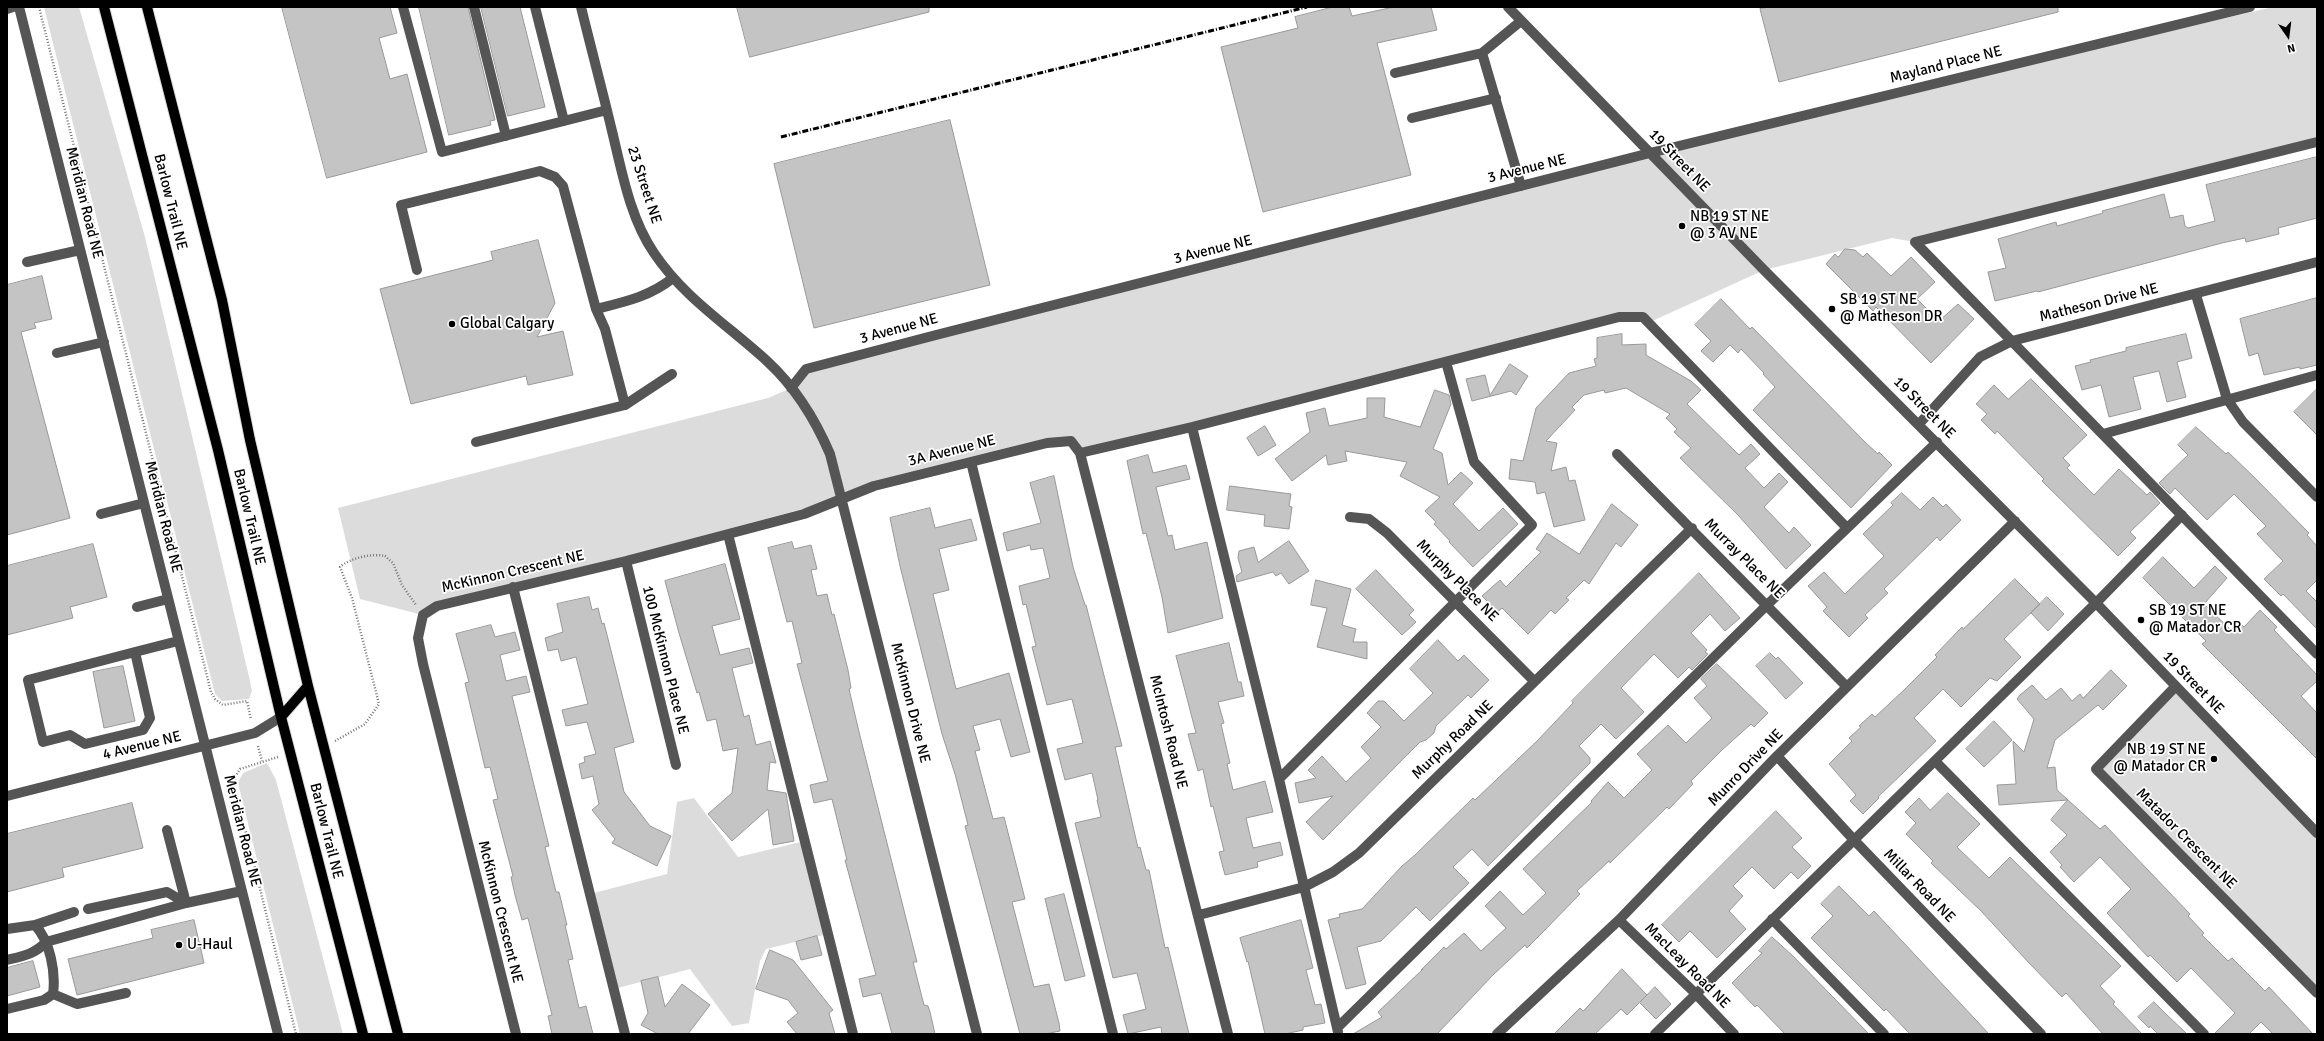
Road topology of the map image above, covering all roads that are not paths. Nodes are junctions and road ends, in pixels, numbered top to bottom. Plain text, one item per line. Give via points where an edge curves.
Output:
1 (13, 7) edge
2 (20, 7) edge
3 (104, 7) edge
4 (147, 7) edge
5 (403, 7) edge
6 (474, 7) edge
7 (535, 7) edge
8 (581, 7) edge
9 (1508, 7) edge
10 (2250, 7) edge
11 (7, 8) edge
12 (1521, 20) junction
13 (1482, 52) junction
14 (1395, 73) dead end
15 (1496, 98) junction
16 (607, 110) junction
17 (1412, 118) dead end
18 (564, 121) junction
19 (506, 136) junction
20 (2317, 142) edge
21 (1650, 153) junction
22 (1521, 186) junction
23 (80, 250) junction
24 (27, 262) dead end
25 (2317, 262) edge
26 (417, 270) dead end
27 (673, 278) junction
28 (2196, 295) junction
29 (596, 309) junction
30 (2012, 341) junction
31 (104, 342) junction
32 (56, 353) dead end
33 (1446, 362) junction
34 (672, 374) dead end
35 (2317, 375) edge
36 (792, 388) junction
37 (2227, 399) junction
38 (625, 405) junction
39 (1919, 424) junction
40 (1192, 427) junction
41 (2103, 434) junction
42 (1071, 441) joint
43 (476, 442) dead end
44 (1937, 442) junction
45 (1080, 453) junction
46 (1617, 454) dead end
47 (971, 462) junction
48 (2317, 497) edge
49 (843, 500) junction
50 (144, 503) junction
51 (101, 514) dead end
52 (2182, 515) junction
53 (1350, 517) dead end
54 (2015, 522) junction
55 (1692, 528) junction
56 (1847, 528) junction
57 (728, 534) junction
58 (626, 561) junction
59 (513, 587) junction
60 (168, 599) junction
61 (1457, 602) junction
62 (2096, 603) junction
63 (1768, 604) junction
64 (137, 607) dead end
65 (178, 641) junction
66 (135, 652) junction
67 (2317, 654) edge
68 (1534, 681) junction
69 (308, 686) junction
70 (1847, 687) junction
71 (2175, 687) junction
72 (281, 716) junction
73 (205, 746) junction
74 (1777, 756) junction
75 (1935, 762) junction
76 (676, 765) dead end
77 (1279, 779) junction
78 (7, 796) edge
79 (167, 830) dead end
80 (2317, 833) edge
81 (1854, 840) junction
82 (1304, 887) junction
83 (242, 891) junction
84 (186, 903) junction
85 (88, 909) dead end
86 (74, 912) dead end
87 (1199, 915) junction
88 (1772, 919) junction
89 (1618, 920) junction
90 (35, 925) junction
91 (7, 929) edge
92 (46, 942) junction
93 (7, 960) edge
94 (126, 993) dead end
95 (1695, 993) junction
96 (2317, 993) edge
97 (53, 994) junction
98 (7, 1009) edge
99 (1338, 1031) edge
100 (278, 1034) edge
101 (363, 1034) edge
102 (398, 1034) edge
103 (516, 1034) edge
104 (625, 1034) edge
105 (853, 1034) edge
106 (977, 1034) edge
107 (1113, 1034) edge
108 (1228, 1034) edge
109 (1497, 1034) edge
110 (1655, 1034) edge
111 (1734, 1034) edge
112 (1884, 1034) edge
113 (2041, 1034) edge
114 (2204, 1034) edge

1 - 11 street
2 - 23 street, Meridian Road NE
3 - 72 main road, Barlow Trail NE via 218,450
4 - 69 main road, Barlow Trail NE via 222,300 250,440
5 - 19 street via 442,152
6 - 19 street
7 - 18 street
8 - 16 street, 23 Street NE
9 - 12 street, 19 Street NE
10 - 21 street, Mayland Place NE
12 - 13 street
12 - 21 street, 19 Street NE
13 - 14 street
13 - 15 street
15 - 17 street
15 - 22 street
16 - 18 street
16 - 27 street, 23 Street NE via 625,183 639,225 653,252
18 - 19 street
20 - 30 street via 1915,242
21 - 22 street, 3 Avenue NE
21 - 39 street, 19 Street NE
22 - 36 street, 3 Avenue NE via 806,369
23 - 24 street
23 - 31 street, Meridian Road NE
25 - 28 street, Matheson Drive NE
26 - 29 street via 401,205 540,171 555,177 563,186
27 - 29 street via 657,291
27 - 36 street, 23 Street NE via 695,301 769,362
28 - 30 street, Matheson Drive NE
28 - 37 street
29 - 38 street via 605,329
30 - 39 street, Matheson Drive NE via 1980,357
30 - 41 street
31 - 32 street
31 - 50 street, Meridian Road NE
33 - 40 street
33 - 56 street via 1619,317 1643,317
33 - 61 street via 1474,462 1532,525
34 - 38 street
35 - 37 street
36 - 49 street, McKinnon Drive NE via 809,410 823,437
37 - 41 street
37 - 48 street via 2243,422
38 - 43 street
39 - 44 street, 19 Street NE
40 - 45 street
40 - 77 street
41 - 52 street
42 - 45 street, McIntosh Road NE
42 - 47 street, 3A Avenue NE via 1047,443
44 - 54 street, 19 Street NE
44 - 56 street
45 - 87 street, McIntosh Road NE
46 - 55 street, Murray Place NE
47 - 49 street, 3A Avenue NE via 874,486
47 - 107 street
49 - 57 street, McKinnon Crescent NE via 804,514
49 - 106 street, McKinnon Drive NE
50 - 51 street
50 - 60 street, Meridian Road NE
52 - 62 street
52 - 67 street
53 - 61 street, Murphy Place NE via 1369,519 1387,533
54 - 62 street, 19 Street NE
54 - 70 street, Munro Drive NE
55 - 63 street, Murray Place NE
55 - 68 street, Murphy Road NE
56 - 63 street
57 - 58 street, McKinnon Crescent NE
57 - 105 street
58 - 59 street, McKinnon Crescent NE
58 - 76 street, 100 McKinnon Place NE
59 - 103 street, McKinnon Crescent NE via 436,606 423,615 418,638
59 - 104 street
60 - 64 street
60 - 65 street, Meridian Road NE
61 - 68 street, Murphy Place NE
61 - 77 street
62 - 71 street, 19 Street NE
62 - 75 street
63 - 70 street, Murray Place NE
63 - 99 street
65 - 66 street
65 - 73 street, Meridian Road NE
66 - 66 street via 150,718 143,730 85,744 70,735 43,742 28,680
68 - 82 street, Murphy Road NE via 1359,853 1333,872
69 - 72 main road
69 - 102 main road, Barlow Trail NE
70 - 74 street, Munro Drive NE
71 - 80 street, 19 Street NE
71 - 96 street, Matador Crescent NE via 2096,769
72 - 73 street, 4 Avenue NE via 255,732
72 - 101 main road, Barlow Trail NE
73 - 78 street, 4 Avenue NE
73 - 83 street, Meridian Road NE
74 - 81 street, Millar Road NE
74 - 89 street, Munro Drive NE
75 - 81 street
75 - 114 street
77 - 82 street
79 - 84 street
81 - 88 street
81 - 113 street, Millar Road NE
82 - 87 street, Murphy Road NE
82 - 99 street
83 - 84 street
83 - 100 street, Meridian Road NE
84 - 85 street via 167,892
84 - 92 street
86 - 90 street
87 - 108 street, McIntosh Road NE
88 - 95 street
88 - 112 street
89 - 95 street, MacLeay Road NE
89 - 109 street, Munro Drive NE
90 - 91 street
90 - 92 street
92 - 93 street via 30,954
92 - 97 street via 55,980
94 - 97 street via 76,1004
95 - 110 street
95 - 111 street, MacLeay Road NE
97 - 98 street via 44,1000

